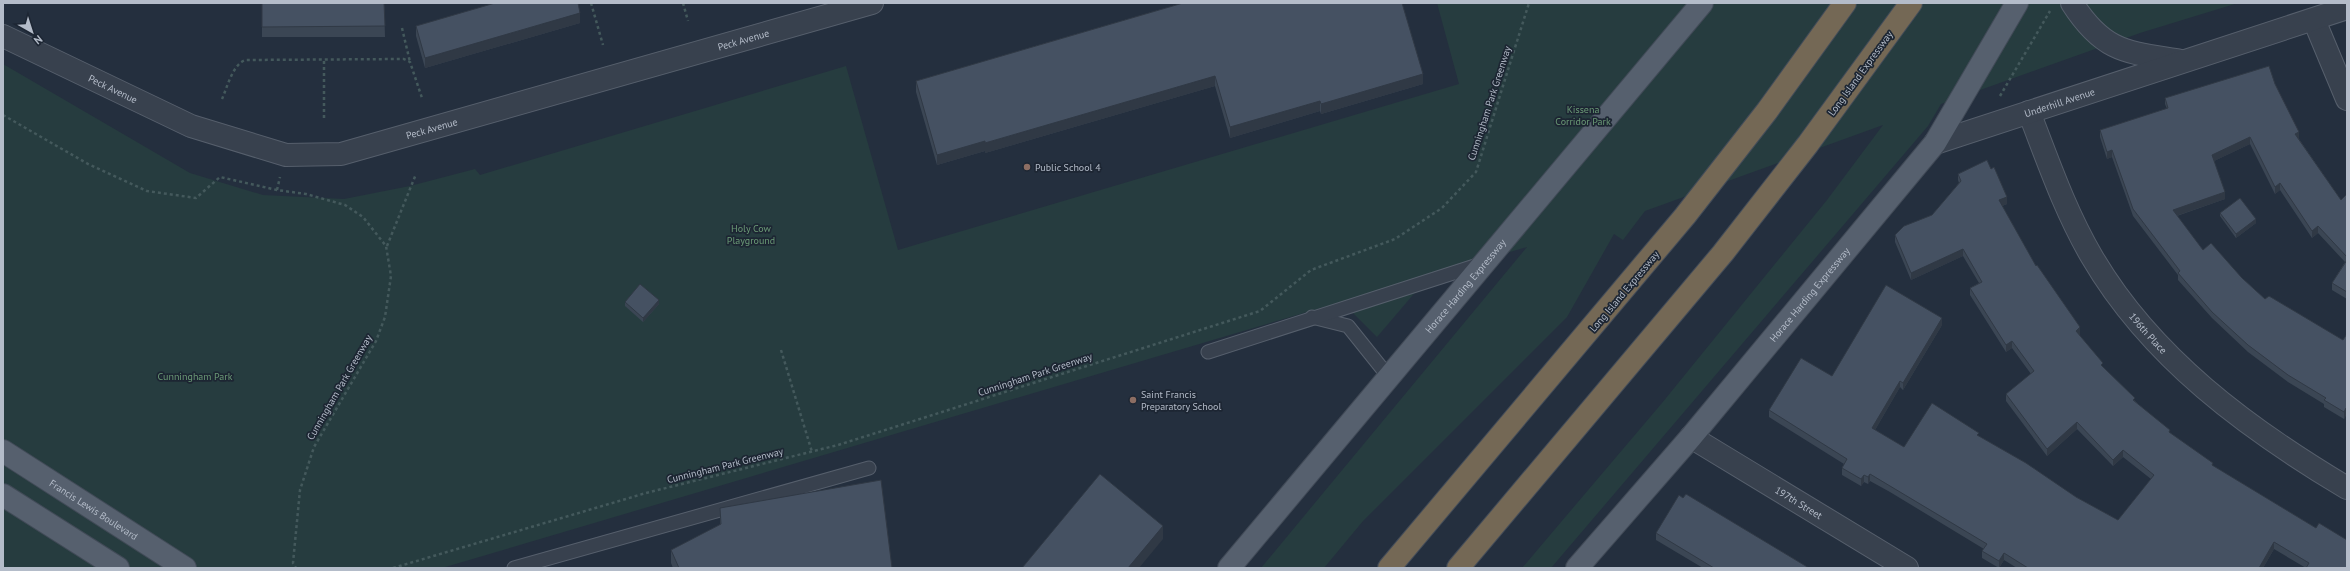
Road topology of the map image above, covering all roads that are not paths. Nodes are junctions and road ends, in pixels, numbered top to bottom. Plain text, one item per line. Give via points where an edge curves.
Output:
1 (872, 3) edge
2 (1702, 3) edge
3 (1845, 3) edge
4 (1911, 3) edge
5 (2017, 3) edge
6 (2072, 3) edge
7 (2347, 8) edge
8 (2314, 20) junction
9 (3, 36) edge
10 (2184, 62) junction
11 (2347, 99) edge
12 (2028, 112) junction
13 (1935, 143) junction
14 (1483, 263) junction
15 (1312, 317) junction
16 (1208, 352) dead end
17 (1388, 376) junction
18 (1691, 437) junction
19 (3, 451) edge
20 (869, 468) dead end
21 (2347, 488) edge
22 (3, 495) edge
23 (118, 568) edge
24 (185, 568) edge
25 (514, 568) edge
26 (1229, 568) edge
27 (1389, 568) edge
28 (1458, 568) edge
29 (1576, 568) edge
30 (1907, 568) edge

1 - 9 street, Peck Avenue via 342,154 286,155 191,126
2 - 14 main road, Horace Harding Expressway
3 - 27 highway, Long Island Expressway via 1767,110 1680,222
4 - 28 highway, Long Island Expressway via 1724,253
5 - 13 main road, Horace Harding Expressway
6 - 10 street, Underhill Avenue via 2090,30 2120,49
7 - 8 street, Underhill Avenue
8 - 10 street, Underhill Avenue
8 - 11 street
10 - 12 street, Underhill Avenue
12 - 13 street, Underhill Avenue
12 - 21 street, 196th Place via 2067,210 2092,257 2119,297 2155,341 2244,422 2291,455
13 - 18 main road, Horace Harding Expressway
14 - 15 lane
14 - 17 main road, Horace Harding Expressway
15 - 16 lane
15 - 17 lane via 1348,326
17 - 26 main road, Horace Harding Expressway
18 - 29 main road, Horace Harding Expressway
18 - 30 street, 197th Street
19 - 24 main road, Francis Lewis Boulevard
20 - 25 lane
22 - 23 main road

